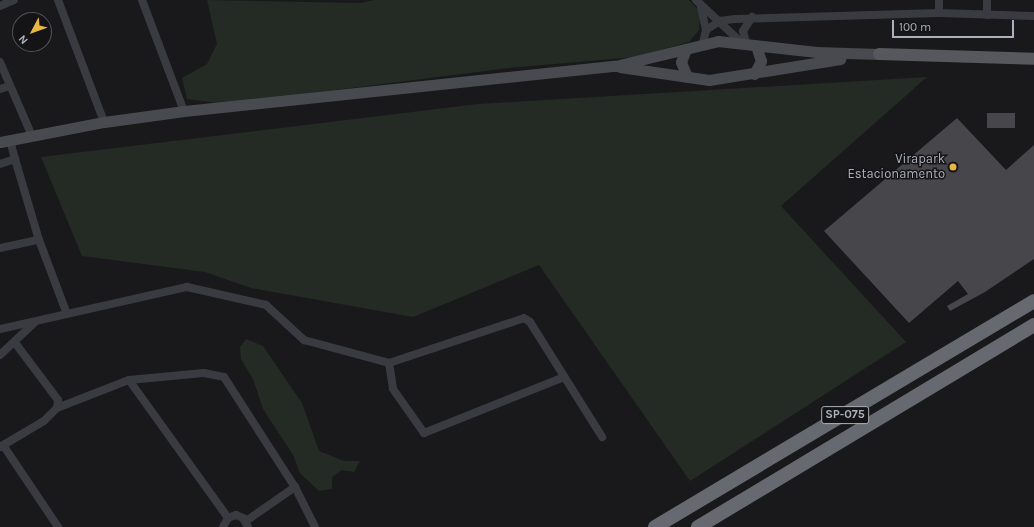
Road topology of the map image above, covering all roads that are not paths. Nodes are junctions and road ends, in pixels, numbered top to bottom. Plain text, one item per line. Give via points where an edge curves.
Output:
1 (14, 0) edge
2 (58, 0) edge
3 (142, 0) edge
4 (939, 0) edge
5 (987, 0) edge
6 (698, 3) edge
7 (0, 6) edge
8 (939, 13) junction
9 (987, 15) junction
10 (1034, 16) edge
11 (752, 17) junction
12 (720, 21) junction
13 (706, 30) junction
14 (702, 43) junction
15 (748, 44) junction
16 (686, 49) junction
17 (879, 54) junction
18 (1034, 59) edge
19 (0, 62) edge
20 (615, 66) junction
21 (754, 74) junction
22 (687, 77) junction
23 (10, 86) junction
24 (0, 89) edge
25 (184, 111) junction
26 (104, 122) junction
27 (32, 136) junction
28 (5, 141) edge
29 (15, 159) junction
30 (0, 164) edge
31 (39, 240) junction
32 (0, 248) edge
33 (1034, 301) edge
34 (67, 314) junction
35 (34, 322) junction
36 (1034, 325) edge
37 (0, 329) edge
38 (16, 344) junction
39 (0, 355) edge
40 (389, 363) junction
41 (564, 377) junction
42 (129, 380) junction
43 (57, 408) junction
44 (602, 437) dead end
45 (2, 446) edge
46 (295, 487) junction
47 (228, 518) junction
48 (247, 524) edge
49 (58, 527) edge
50 (223, 527) edge
51 (315, 527) edge
52 (655, 527) edge
53 (698, 527) edge

1 - 7 street
2 - 26 street
3 - 25 street
4 - 8 street
5 - 9 street
6 - 12 street
6 - 13 street
8 - 9 street
8 - 11 street
9 - 10 street
11 - 12 street
11 - 15 street via 743,31
12 - 13 street
12 - 15 street
13 - 14 street
14 - 15 main road
14 - 16 main road
15 - 17 main road
15 - 21 main road via 761,61
16 - 20 main road
16 - 22 main road via 682,62
17 - 18 main road
17 - 21 main road
19 - 23 street
20 - 22 main road
20 - 25 main road
21 - 22 main road via 710,80
23 - 24 street
23 - 27 street
25 - 26 main road
26 - 27 main road
27 - 28 main road
28 - 29 street
29 - 30 street
29 - 31 street
31 - 32 street
31 - 34 street
33 - 52 highway, SP-075
34 - 35 street
34 - 40 street via 172,289 212,290 266,305 304,340
35 - 37 street
35 - 38 street
36 - 53 highway, SP-075
38 - 39 street
38 - 43 street via 54,390
40 - 41 street via 524,318 530,322
40 - 41 street via 393,389 424,433
41 - 44 street
42 - 43 street
42 - 46 street via 204,373 224,377
42 - 47 street
43 - 45 street via 44,421
45 - 49 street
46 - 48 street
46 - 51 street
47 - 48 street via 236,515
47 - 50 street

